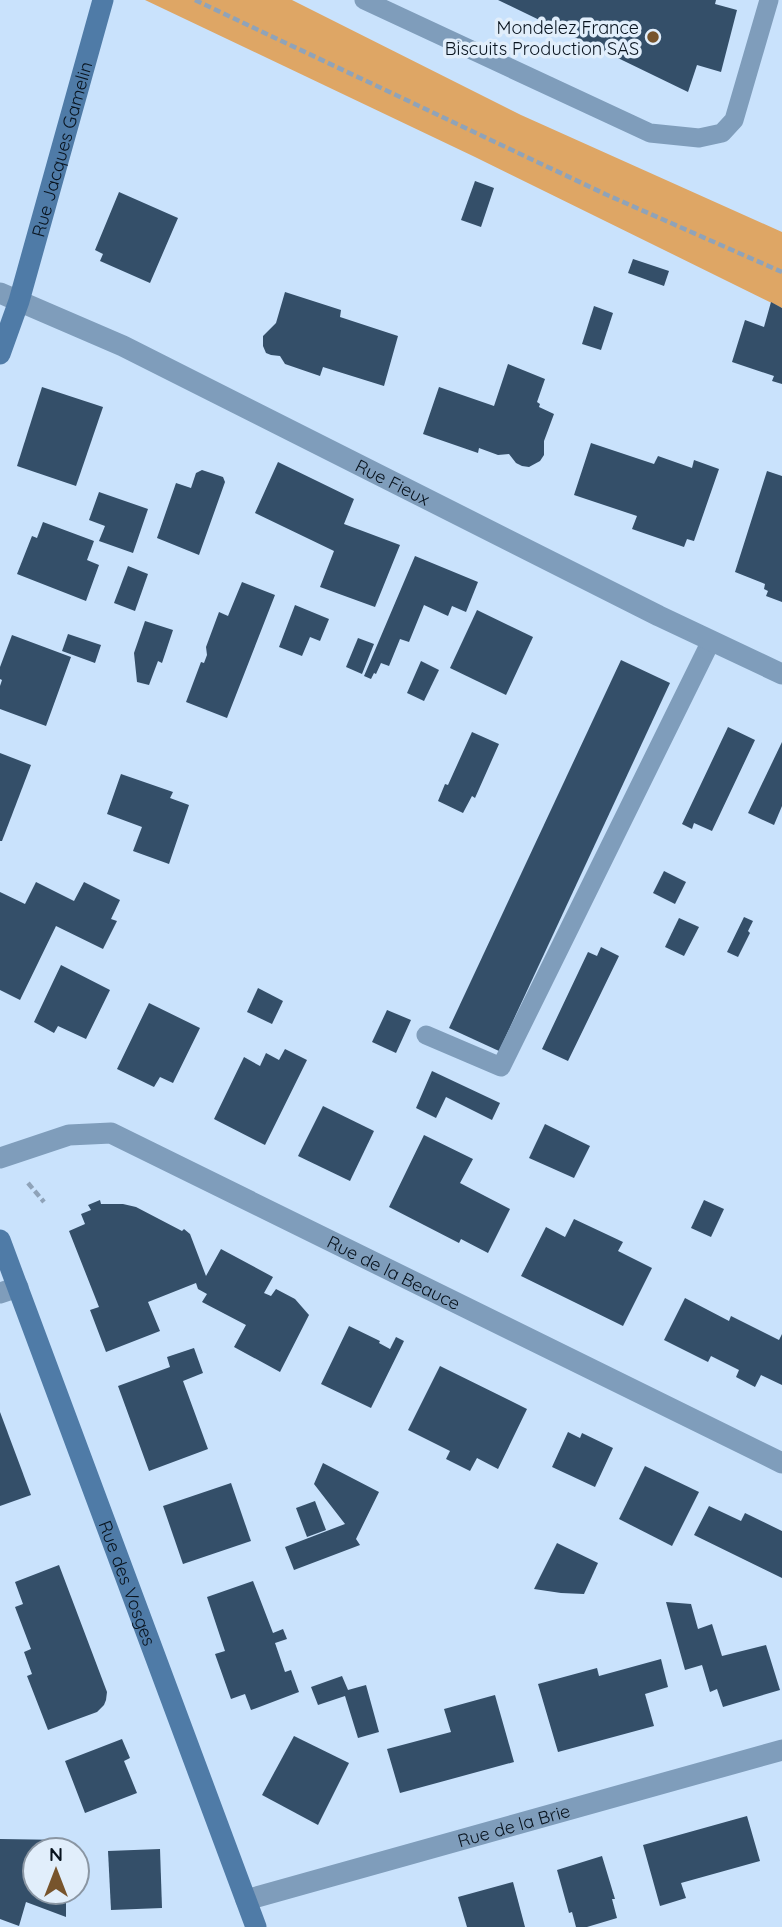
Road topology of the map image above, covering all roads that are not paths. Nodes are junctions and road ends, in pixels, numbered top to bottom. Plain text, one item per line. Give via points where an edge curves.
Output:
1 (103, 0) edge
2 (364, 0) edge
3 (769, 0) edge
4 (9, 297) edge
5 (0, 354) edge
6 (711, 641) junction
7 (782, 674) edge
8 (426, 1035) dead end
9 (0, 1158) edge
10 (0, 1240) edge
11 (9, 1290) edge
12 (782, 1463) edge
13 (782, 1749) edge
14 (246, 1900) junction
15 (256, 1927) edge

1 - 4 street, Rue Jacques Gamelin
2 - 3 lane via 650,133 699,138 722,132 734,120
4 - 5 street
4 - 6 street, Rue Fieux via 123,346
6 - 7 street, Rue Fieux
6 - 8 lane via 501,1067
9 - 12 street, Rue de la Beauce via 69,1135 111,1133
10 - 11 street, Rue des Vosges
11 - 14 street, Rue des Vosges
13 - 14 street, Rue de la Brie
14 - 15 street, Rue des Vosges

